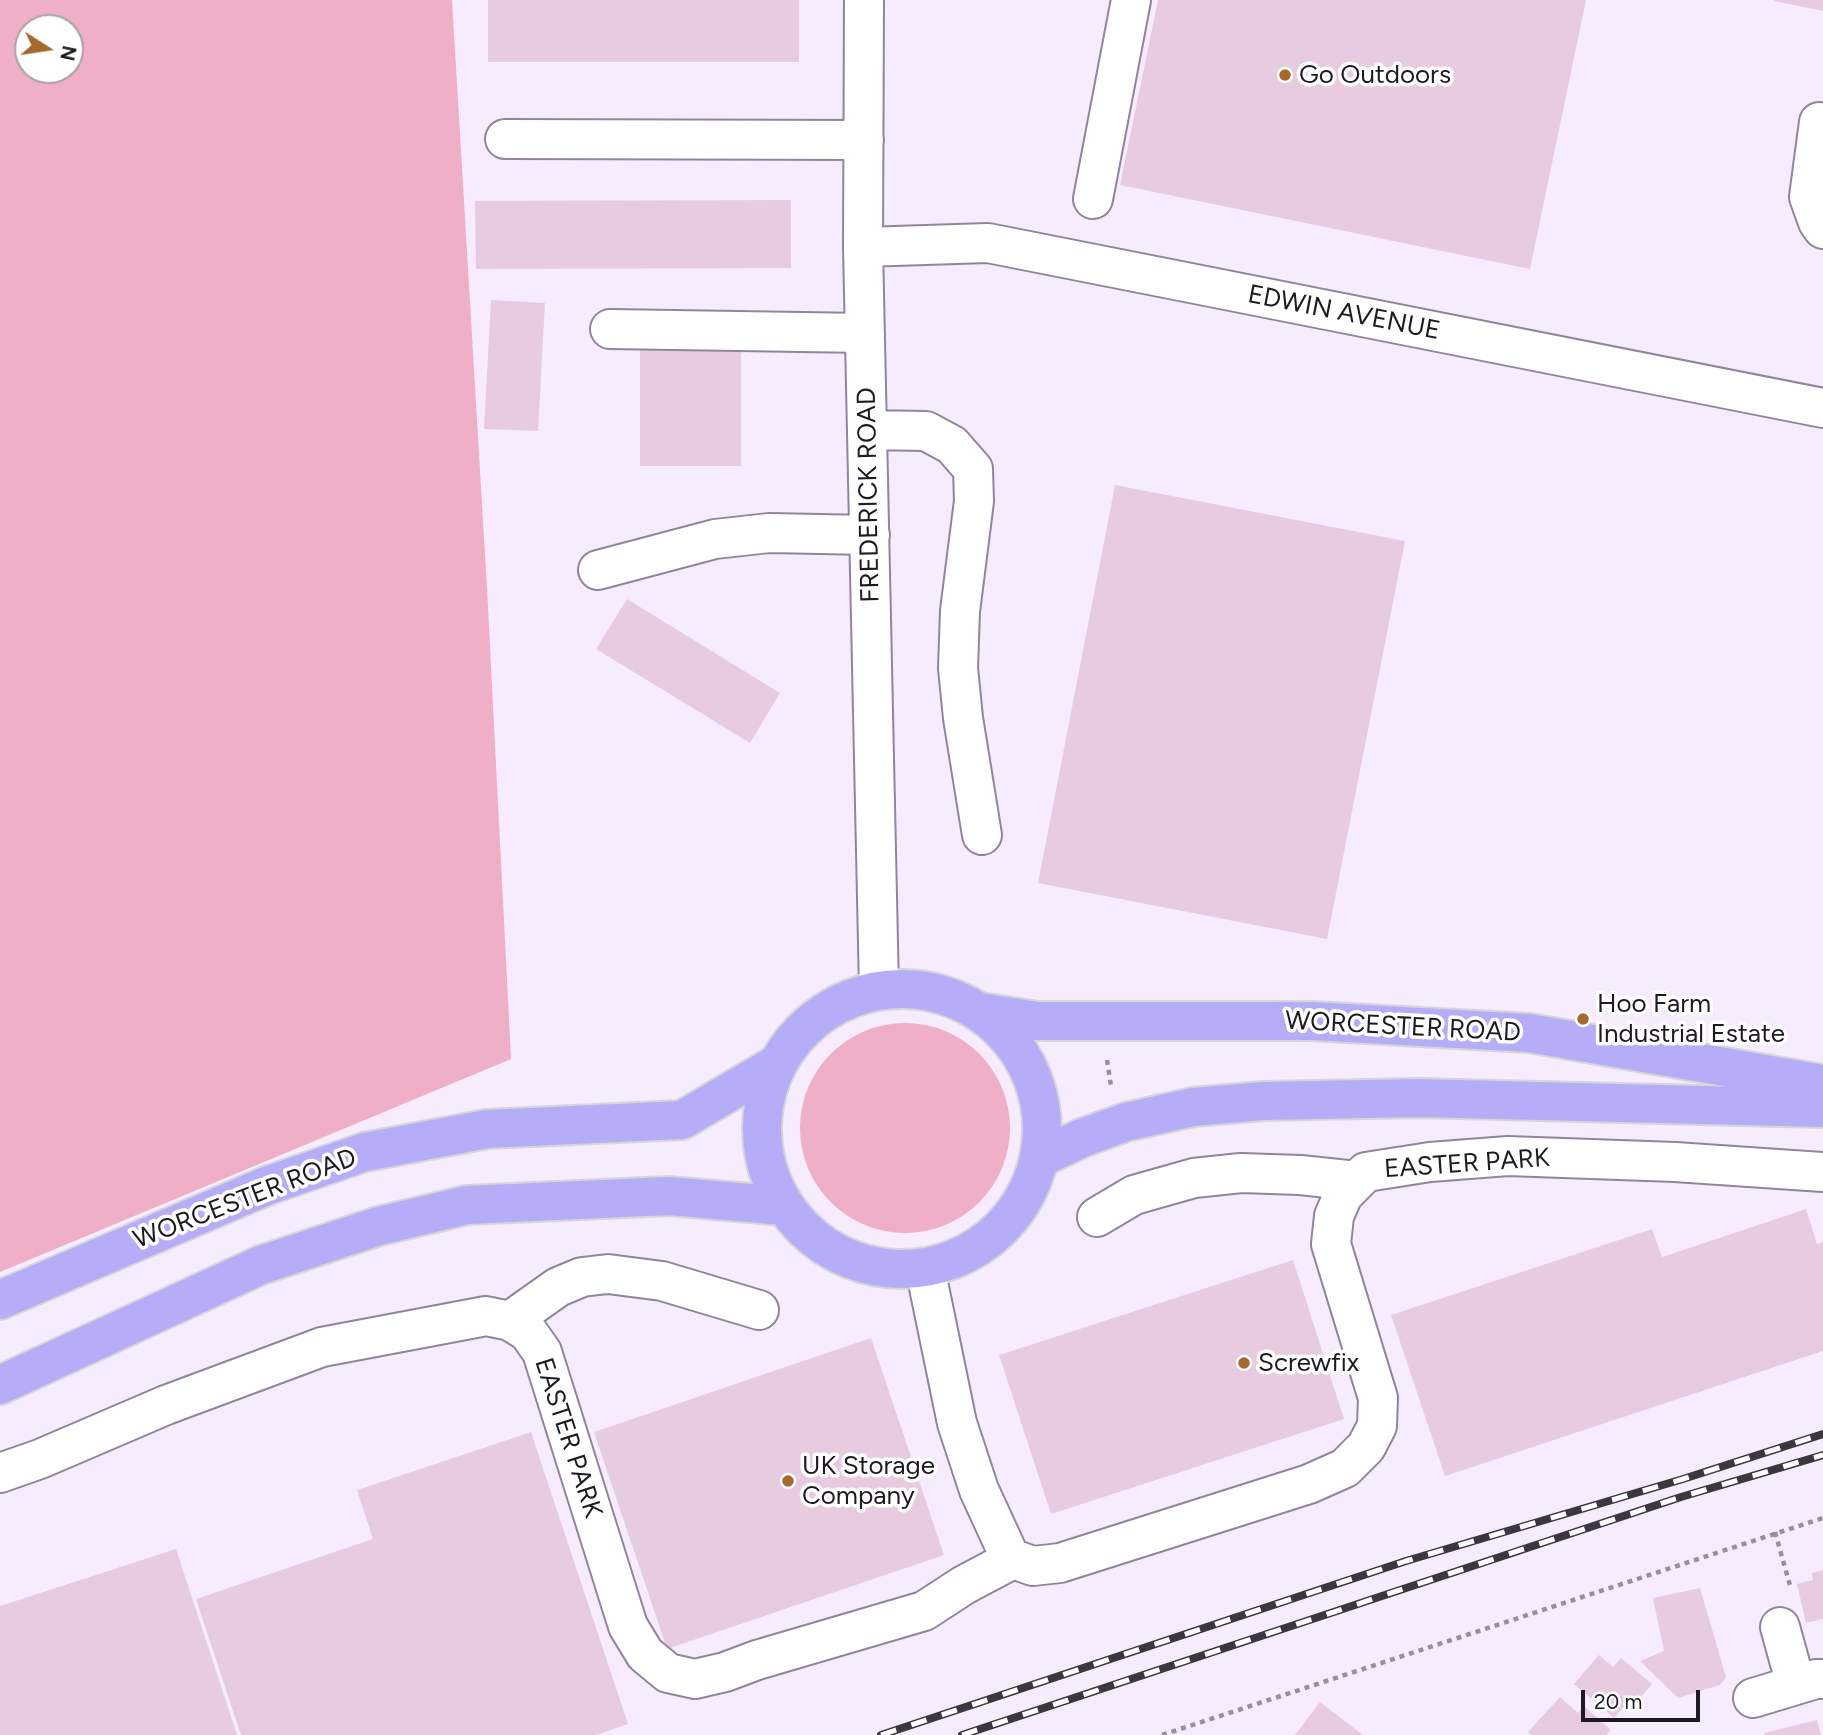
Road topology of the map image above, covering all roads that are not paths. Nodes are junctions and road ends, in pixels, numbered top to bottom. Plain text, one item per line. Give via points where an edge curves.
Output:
1 (864, 0) edge
2 (1131, 0) edge
3 (1819, 122) dead end
4 (505, 138) dead end
5 (864, 140) junction
6 (1093, 199) dead end
7 (1823, 229) edge
8 (863, 247) junction
9 (610, 329) dead end
10 (865, 333) junction
11 (1823, 408) edge
12 (867, 430) junction
13 (870, 535) junction
14 (598, 570) dead end
15 (982, 835) dead end
16 (879, 990) junction
17 (980, 1012) junction
18 (777, 1065) junction
19 (1823, 1084) edge
20 (1823, 1108) edge
21 (1040, 1158) junction
22 (1823, 1172) edge
23 (1357, 1181) junction
24 (785, 1206) junction
25 (1097, 1217) dead end
26 (925, 1268) junction
27 (0, 1300) edge
28 (759, 1310) dead end
29 (510, 1321) junction
30 (0, 1385) edge
31 (0, 1472) edge
32 (1013, 1559) junction
33 (1780, 1627) road end
34 (1809, 1682) edge
35 (1753, 1698) dead end

1 - 5 street, FREDERICK ROAD
2 - 6 street
3 - 7 street via 1809,197
4 - 5 street
5 - 8 street, FREDERICK ROAD
8 - 10 street, FREDERICK ROAD
8 - 11 street, EDWIN AVENUE via 988,243
9 - 10 street
10 - 12 street, FREDERICK ROAD
12 - 13 street, FREDERICK ROAD
12 - 15 street via 926,431 952,445 973,469 958,668
13 - 14 street via 769,533 729,538
13 - 16 street, FREDERICK ROAD
16 - 17 highway, WORCESTER ROAD via 932,991
16 - 18 highway, WORCESTER ROAD via 823,1013 797,1036
17 - 19 highway, WORCESTER ROAD via 1037,1021 1312,1021 1529,1032
17 - 21 highway, WORCESTER ROAD via 1009,1038 1030,1071 1045,1135
18 - 24 highway, WORCESTER ROAD via 765,1100 762,1137 769,1173
18 - 27 highway, WORCESTER ROAD via 682,1120 487,1129 365,1152 269,1185
20 - 21 highway via 1418,1097 1249,1102 1193,1107 1126,1122
21 - 26 highway, WORCESTER ROAD via 1010,1219 976,1249
22 - 23 street, EASTER PARK via 1508,1156 1396,1166 1366,1172
23 - 25 street via 1241,1172 1194,1178 1134,1195
23 - 32 street, EASTER PARK via 1343,1195 1334,1216 1331,1244 1378,1398 1377,1426 1366,1447 1345,1468 1296,1489 1060,1563 1033,1566
24 - 26 highway, WORCESTER ROAD via 808,1234 838,1254 872,1266
24 - 30 highway via 669,1196 467,1205 379,1226 261,1265
26 - 32 street via 957,1423 979,1490
28 - 29 street via 662,1281 608,1274 582,1277 558,1287
29 - 31 street via 486,1316 322,1347
29 - 32 street, EASTER PARK via 528,1332 542,1352 628,1626 645,1654 668,1673 695,1679 725,1672 924,1611
33 - 34 street
34 - 35 street

